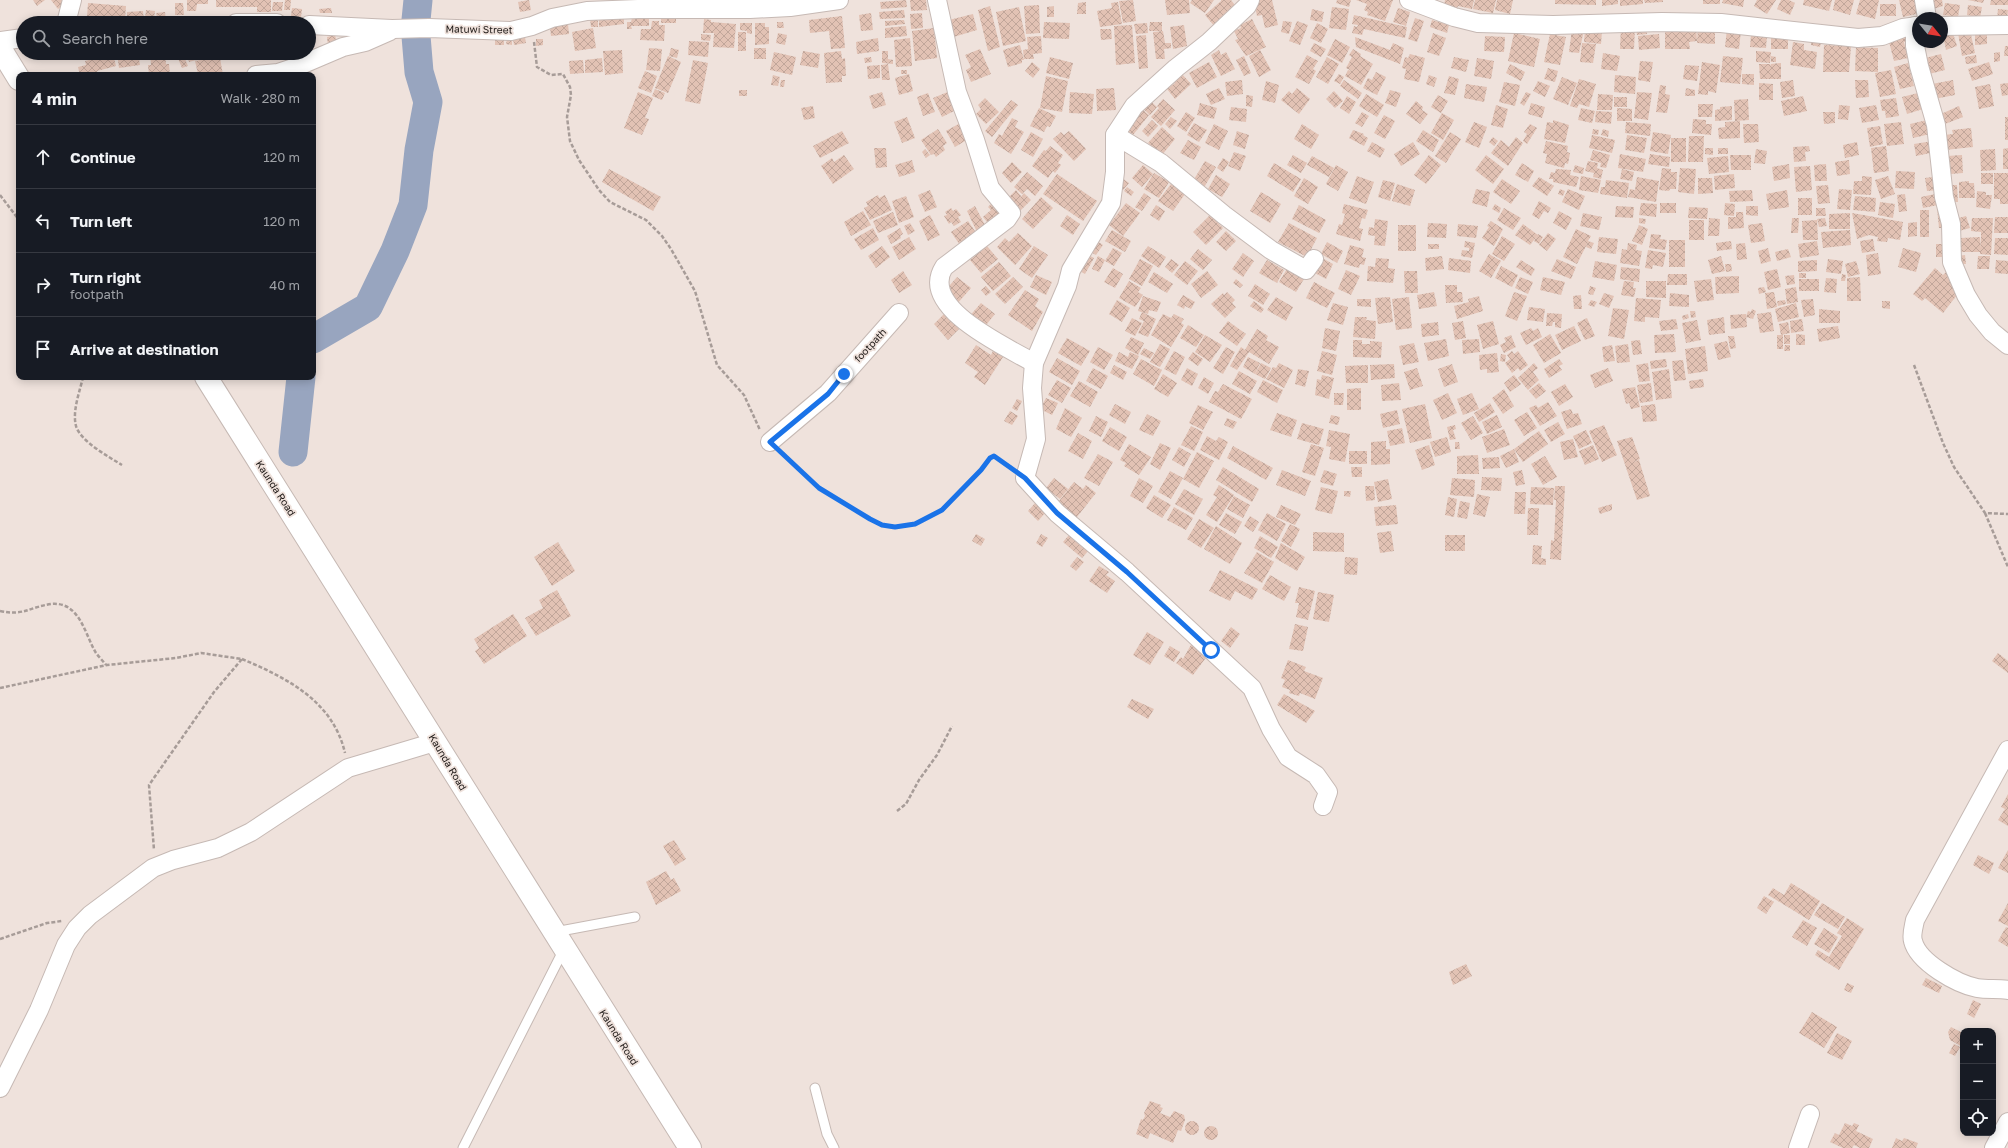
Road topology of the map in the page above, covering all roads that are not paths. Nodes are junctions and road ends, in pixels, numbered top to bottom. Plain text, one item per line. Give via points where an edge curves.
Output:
1 (72, 0) edge
2 (839, 0) edge
3 (937, 0) edge
4 (1250, 0) edge
5 (1409, 0) edge
6 (1924, 0) edge
7 (590, 5) edge
8 (1922, 12) edge
9 (68, 16) edge
10 (316, 25) edge
11 (1912, 25) edge
12 (2008, 25) edge
13 (1948, 26) edge
14 (392, 29) junction
15 (16, 39) edge
16 (0, 42) edge
17 (0, 48) edge
18 (1915, 48) edge
19 (316, 58) edge
20 (312, 60) edge
21 (278, 72) edge
22 (16, 74) edge
23 (1115, 135) junction
24 (1314, 259) dead end
25 (899, 313) dead end
26 (2008, 345) edge
27 (1034, 363) junction
28 (208, 380) edge
29 (770, 442) road end
30 (435, 742) junction
31 (2008, 750) edge
32 (1323, 806) dead end
33 (635, 917) dead end
34 (559, 941) junction
35 (2008, 990) edge
36 (0, 1088) edge
37 (815, 1088) dead end
38 (1810, 1114) dead end
39 (2008, 1122) edge
40 (462, 1148) edge
41 (690, 1148) edge
42 (834, 1148) edge
43 (1798, 1148) edge
44 (1994, 1148) edge

1 - 9 street
2 - 7 street, Matuwi Street via 790,7 750,9 638,9
3 - 27 street via 957,92 990,188 1011,213 1007,219 944,267 939,274 940,292 952,310 979,332
4 - 23 street via 1247,6 1209,42 1134,106
5 - 11 street via 1478,23 1721,23 1858,38 1882,36
6 - 8 street
7 - 14 street, Matuwi Street via 511,31
10 - 14 street, Matuwi Street
12 - 13 street
14 - 19 street via 366,42 343,47
15 - 16 street
17 - 22 main road
18 - 26 street via 1936,125 1944,197 1951,224 1952,262 1978,315 1992,332
20 - 21 street
23 - 24 street via 1161,163 1271,250 1306,270
23 - 27 street via 1115,172 1111,203 1071,270
25 - 29 street, footpath via 828,394
27 - 32 street via 1032,388 1036,439 1025,478 1057,513 1127,572 1252,688 1271,729 1288,757 1316,775 1328,792
28 - 30 main road, Kaunda Road
30 - 34 main road, Kaunda Road
30 - 36 street via 348,768 251,832 218,848 172,860 153,868 90,915 66,946 39,1010
31 - 35 street via 1915,920 1912,940 1926,962 1957,980 1975,988
33 - 34 lane
34 - 40 lane
34 - 41 main road, Kaunda Road
37 - 42 lane via 827,1134
38 - 43 street
39 - 44 street

